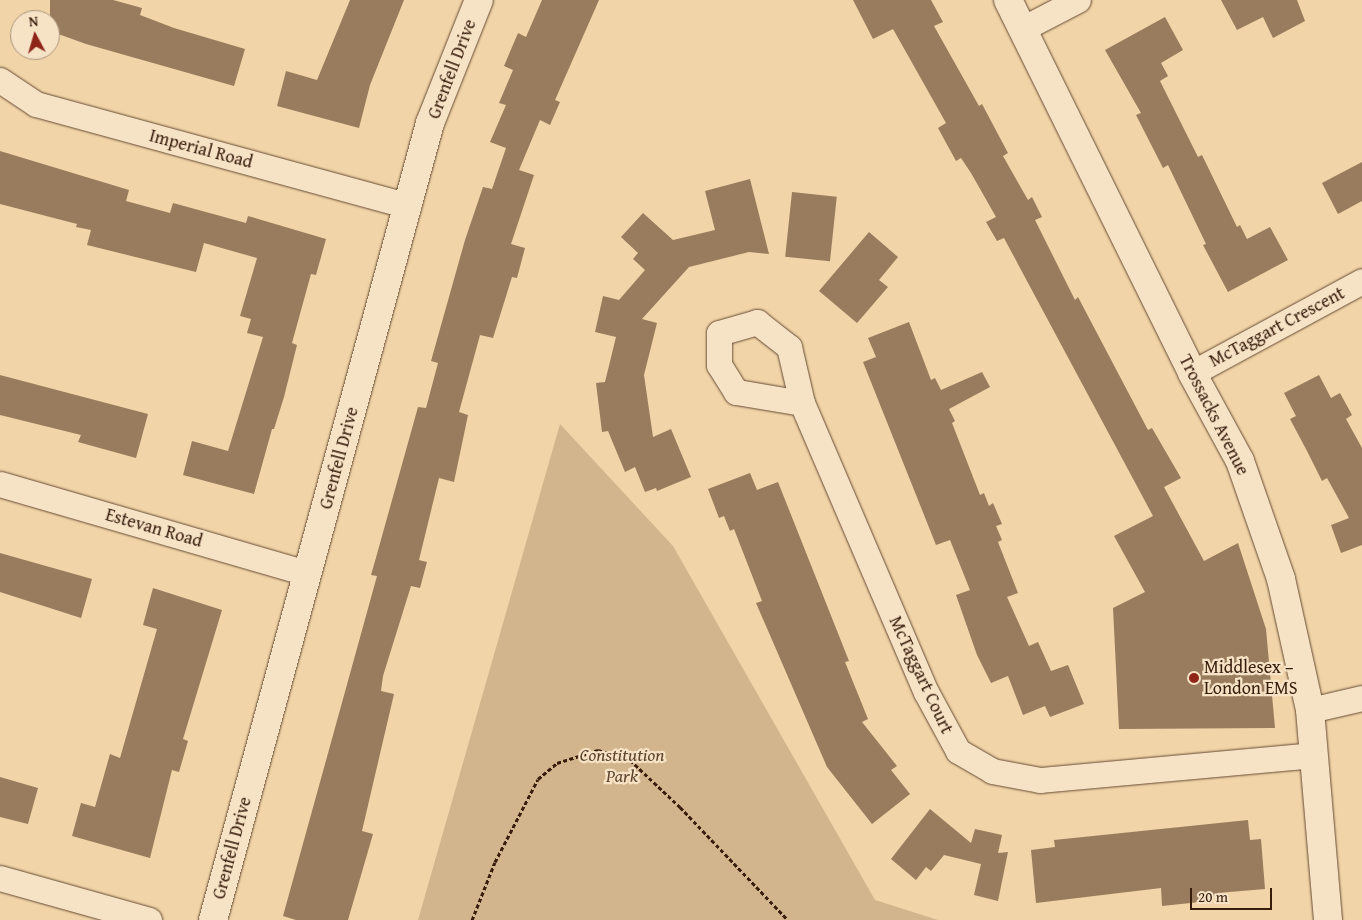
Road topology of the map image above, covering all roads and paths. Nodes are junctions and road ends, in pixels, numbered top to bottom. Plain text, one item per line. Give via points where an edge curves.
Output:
1 (479, 0) edge
2 (1008, 0) edge
3 (1078, 0) edge
4 (1022, 29) junction
5 (0, 80) edge
6 (408, 206) junction
7 (1362, 281) edge
8 (1192, 373) junction
9 (802, 403) dead end
10 (0, 484) edge
11 (307, 573) junction
12 (1362, 698) edge
13 (1310, 710) junction
14 (1313, 755) junction
15 (0, 878) edge
16 (149, 920) edge
17 (212, 920) edge
18 (472, 920) edge
19 (788, 920) edge
20 (1328, 920) edge

1 - 6 street, Grenfell Drive via 430,123
2 - 4 street, Trossacks Avenue
3 - 4 street
4 - 8 street, Trossacks Avenue
5 - 6 street, Imperial Road via 36,104
6 - 11 street, Grenfell Drive
7 - 8 street, McTaggart Crescent
8 - 13 street, Trossacks Avenue via 1240,461 1281,579
9 - 14 street, McTaggart Court via 926,692 958,751 992,771 1040,780
10 - 11 street, Estevan Road
11 - 17 street, Grenfell Drive
12 - 13 street
13 - 14 street, Trossacks Avenue
14 - 20 street, Trossacks Avenue
15 - 16 street
18 - 19 path via 495,862 538,778 557,763 598,750 630,760 680,807

